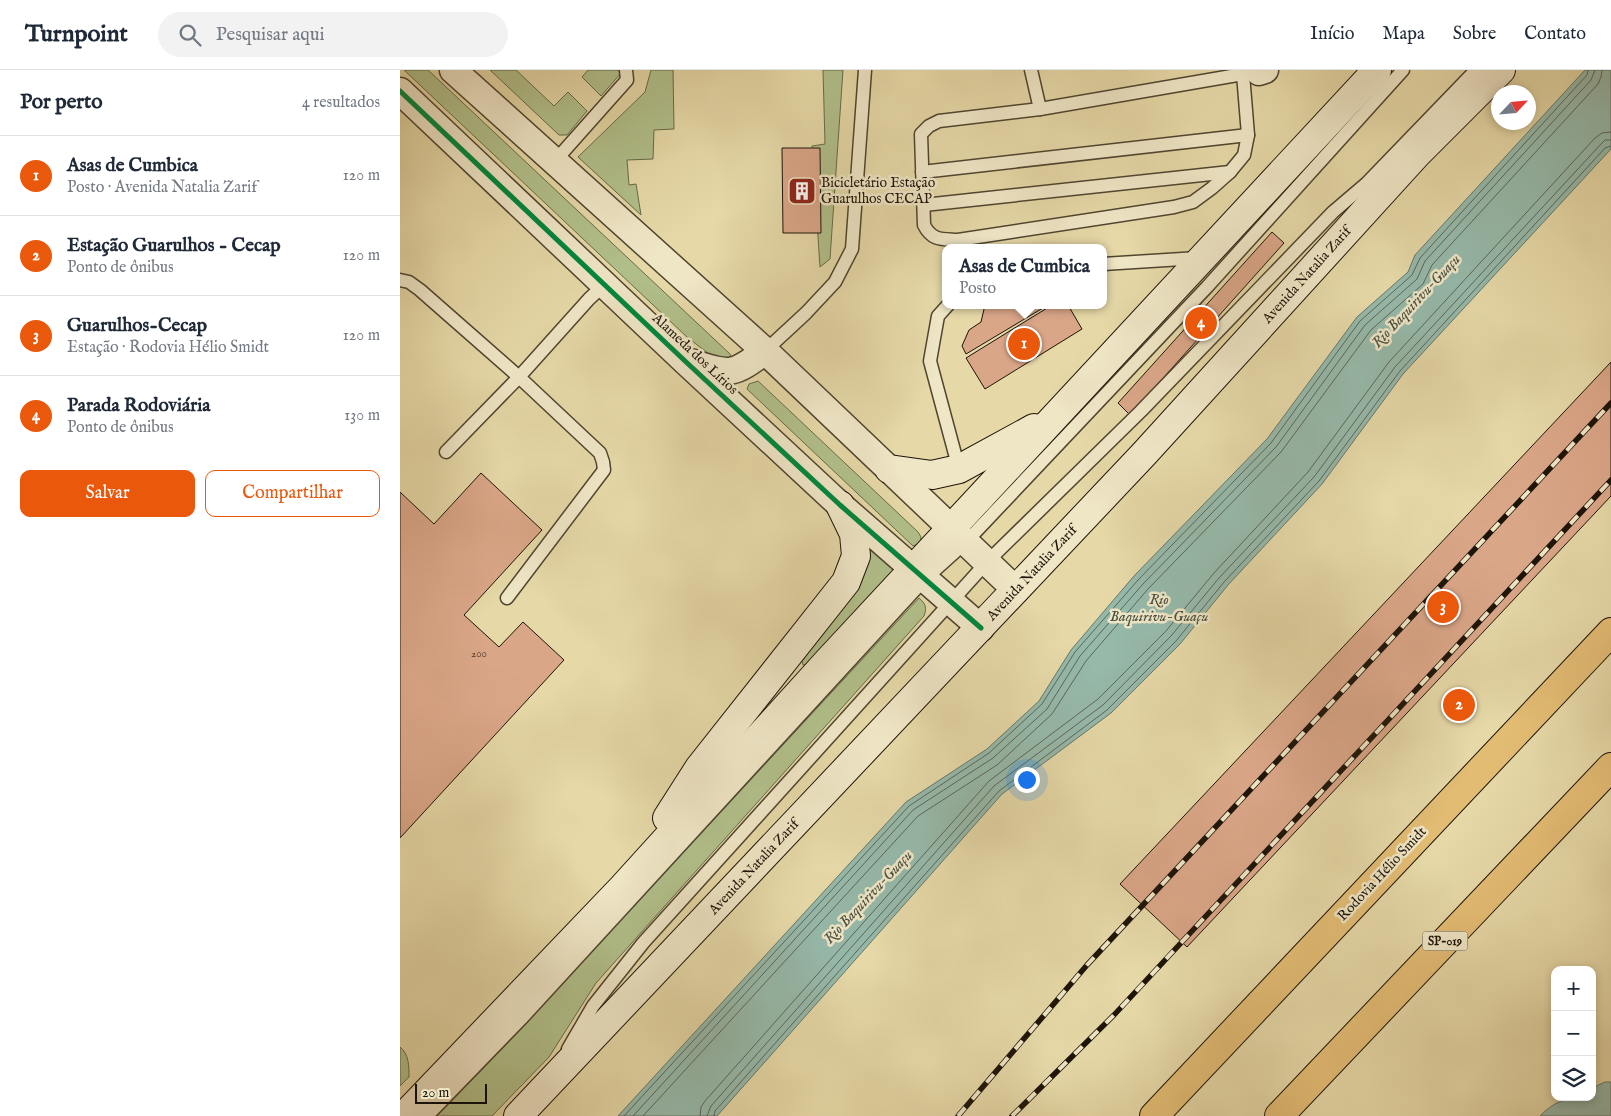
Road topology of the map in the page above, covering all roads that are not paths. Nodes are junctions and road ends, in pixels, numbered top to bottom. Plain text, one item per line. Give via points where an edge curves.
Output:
1 (453, 70) edge
2 (626, 70) edge
3 (865, 70) edge
4 (1031, 70) edge
5 (1403, 70) edge
6 (1476, 70) edge
7 (1501, 70) edge
8 (1252, 71) edge
9 (1365, 74) edge
10 (400, 91) edge
11 (1040, 109) junction
12 (1248, 135) junction
13 (555, 161) junction
14 (922, 172) junction
15 (1230, 172) junction
16 (924, 205) junction
17 (1202, 258) junction
18 (1107, 264) edge
19 (400, 280) edge
20 (605, 284) junction
21 (944, 309) edge
22 (764, 351) junction
23 (685, 361) junction
24 (519, 378) junction
25 (1110, 390) junction
26 (1055, 416) junction
27 (446, 452) dead end
28 (889, 469) junction
29 (959, 469) junction
30 (840, 505) junction
31 (958, 535) junction
32 (987, 562) junction
33 (919, 574) junction
34 (1016, 590) junction
35 (507, 598) dead end
36 (951, 602) junction
37 (981, 628) junction
38 (1611, 632) edge
39 (1611, 767) edge
40 (623, 887) junction
41 (404, 1116) edge
42 (427, 1116) edge
43 (504, 1116) edge
44 (518, 1116) edge
45 (1154, 1116) edge
46 (1279, 1116) edge

1 - 13 street
2 - 13 lane via 627,80
3 - 22 lane via 852,248 834,282
4 - 11 lane
5 - 25 lane
6 - 32 lane via 1141,411
7 - 34 main road, Avenida Natalia Zarif via 1418,154
8 - 11 lane
8 - 12 lane
9 - 17 main road
10 - 20 street, Alameda dos Lírios
11 - 14 lane via 938,121 928,126 921,134
12 - 14 lane
12 - 15 lane via 1244,155
13 - 22 street
14 - 16 lane
15 - 16 lane
15 - 16 lane via 1194,202 958,240 938,239 928,233 924,226
17 - 18 lane
17 - 26 main road
19 - 24 lane via 410,282 420,290
20 - 23 street, Alameda dos Lírios
20 - 24 lane
21 - 29 lane via 938,316 930,361
22 - 23 street via 735,371 723,372
22 - 28 street
23 - 30 street, Alameda dos Lírios
24 - 27 lane
24 - 35 lane via 600,454 604,470
25 - 26 lane
25 - 31 lane
26 - 29 main road
26 - 31 main road
28 - 29 main road via 932,475
28 - 31 street
30 - 33 street, Alameda dos Lírios
30 - 40 main road via 854,534 856,556 846,582 700,768
31 - 32 street
31 - 33 main road
32 - 34 street
32 - 36 lane
33 - 36 street, Alameda dos Lírios
33 - 40 main road via 828,661
33 - 42 lane via 524,1017
34 - 37 main road, Avenida Natalia Zarif
36 - 37 street, Alameda dos Lírios
36 - 43 lane via 643,943 593,1006 564,1054
37 - 44 main road, Avenida Natalia Zarif
38 - 45 main road, Rodovia Hélio Smidt
39 - 46 main road, SP-019
40 - 41 main road

